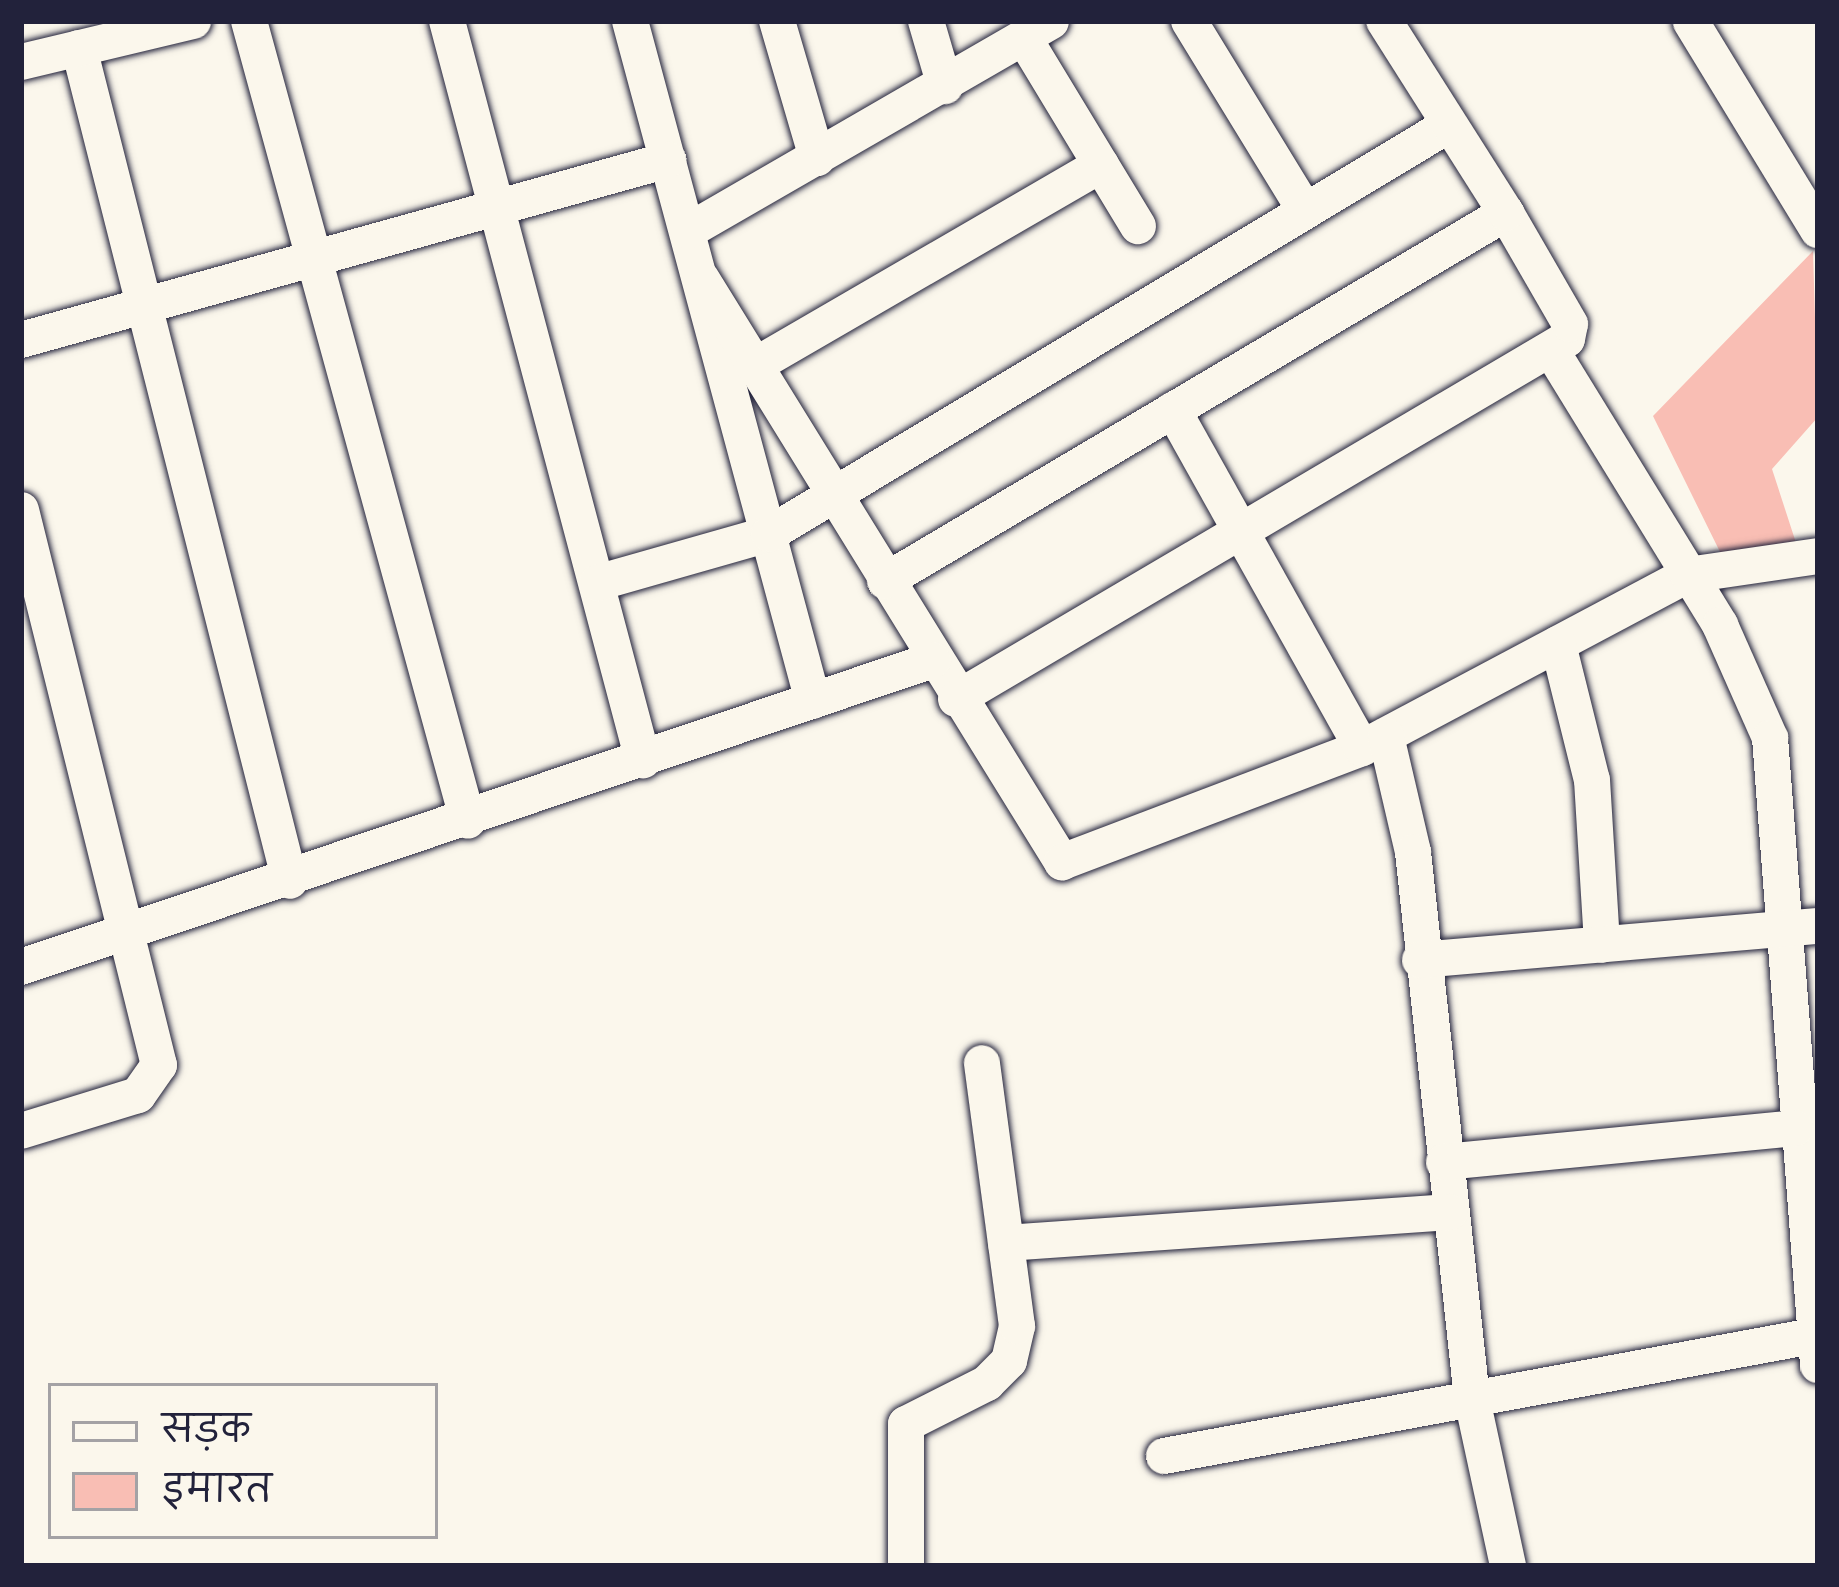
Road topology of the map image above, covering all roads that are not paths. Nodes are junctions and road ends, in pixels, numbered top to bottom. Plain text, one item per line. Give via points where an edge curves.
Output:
1 (193, 21) edge
2 (249, 21) edge
3 (447, 21) edge
4 (631, 21) edge
5 (777, 21) edge
6 (926, 21) edge
7 (1189, 21) edge
8 (1384, 21) edge
9 (1691, 22) edge
10 (1038, 29) edge
11 (79, 48) junction
12 (21, 62) edge
13 (945, 86) junction
14 (1448, 125) junction
15 (817, 158) junction
16 (668, 160) junction
17 (1101, 165) junction
18 (495, 208) junction
19 (1305, 210) junction
20 (1506, 213) junction
21 (1138, 226) dead end
22 (1818, 230) edge
23 (688, 231) junction
24 (311, 260) junction
25 (701, 278) junction
26 (147, 305) junction
27 (21, 340) edge
28 (1551, 350) junction
29 (754, 365) junction
30 (1173, 410) junction
31 (830, 490) junction
32 (1245, 530) junction
33 (24, 531) edge
34 (769, 533) junction
35 (1818, 556) edge
36 (1688, 575) junction
37 (885, 581) junction
38 (597, 583) junction
39 (1558, 644) junction
40 (933, 660) junction
41 (956, 699) junction
42 (813, 701) junction
43 (1374, 742) junction
44 (643, 760) junction
45 (468, 821) junction
46 (290, 881) junction
47 (1818, 926) edge
48 (1778, 929) junction
49 (129, 932) junction
50 (1601, 945) junction
51 (1420, 960) junction
52 (21, 967) edge
53 (982, 1063) dead end
54 (1795, 1128) junction
55 (21, 1131) edge
56 (1444, 1162) junction
57 (1450, 1213) junction
58 (1006, 1243) junction
59 (1816, 1345) edge
60 (1472, 1399) junction
61 (1164, 1456) dead end
62 (906, 1566) edge
63 (1508, 1566) edge

1 - 11 street
2 - 24 street
3 - 18 street
4 - 16 street
5 - 15 street
6 - 13 street
7 - 19 street
8 - 14 street
9 - 22 street
10 - 13 street
10 - 17 street
11 - 12 street
11 - 26 street
13 - 15 street
14 - 19 street
14 - 20 street
15 - 23 street
16 - 18 street
16 - 23 street
17 - 21 street
17 - 29 street
18 - 24 street
18 - 38 street
19 - 31 street
20 - 28 street via 1570,324
20 - 30 street
23 - 25 street
24 - 26 street
24 - 45 street
25 - 29 street
25 - 34 street
26 - 27 street
26 - 46 street
28 - 32 street
28 - 36 street
29 - 31 street
30 - 32 street
30 - 37 street
31 - 34 street
31 - 37 street
32 - 41 street
32 - 43 street
33 - 49 street
34 - 38 street
34 - 42 street
35 - 36 street
36 - 39 street
36 - 48 street via 1770,738
37 - 40 street
38 - 44 street
39 - 43 street
39 - 50 street via 1592,780
40 - 41 street
40 - 42 street
41 - 43 street via 1062,862
42 - 44 street
43 - 51 street via 1413,852
44 - 45 street
45 - 46 street
46 - 49 street
47 - 48 street
48 - 50 street
48 - 54 street
49 - 52 street
49 - 55 street via 159,1064 152,1084
50 - 51 street
51 - 56 street
53 - 58 street
54 - 56 street
54 - 59 street
56 - 57 street
57 - 58 street
57 - 60 street
58 - 62 street via 1017,1326 1009,1361 906,1424
59 - 60 street
60 - 61 street
60 - 63 street

